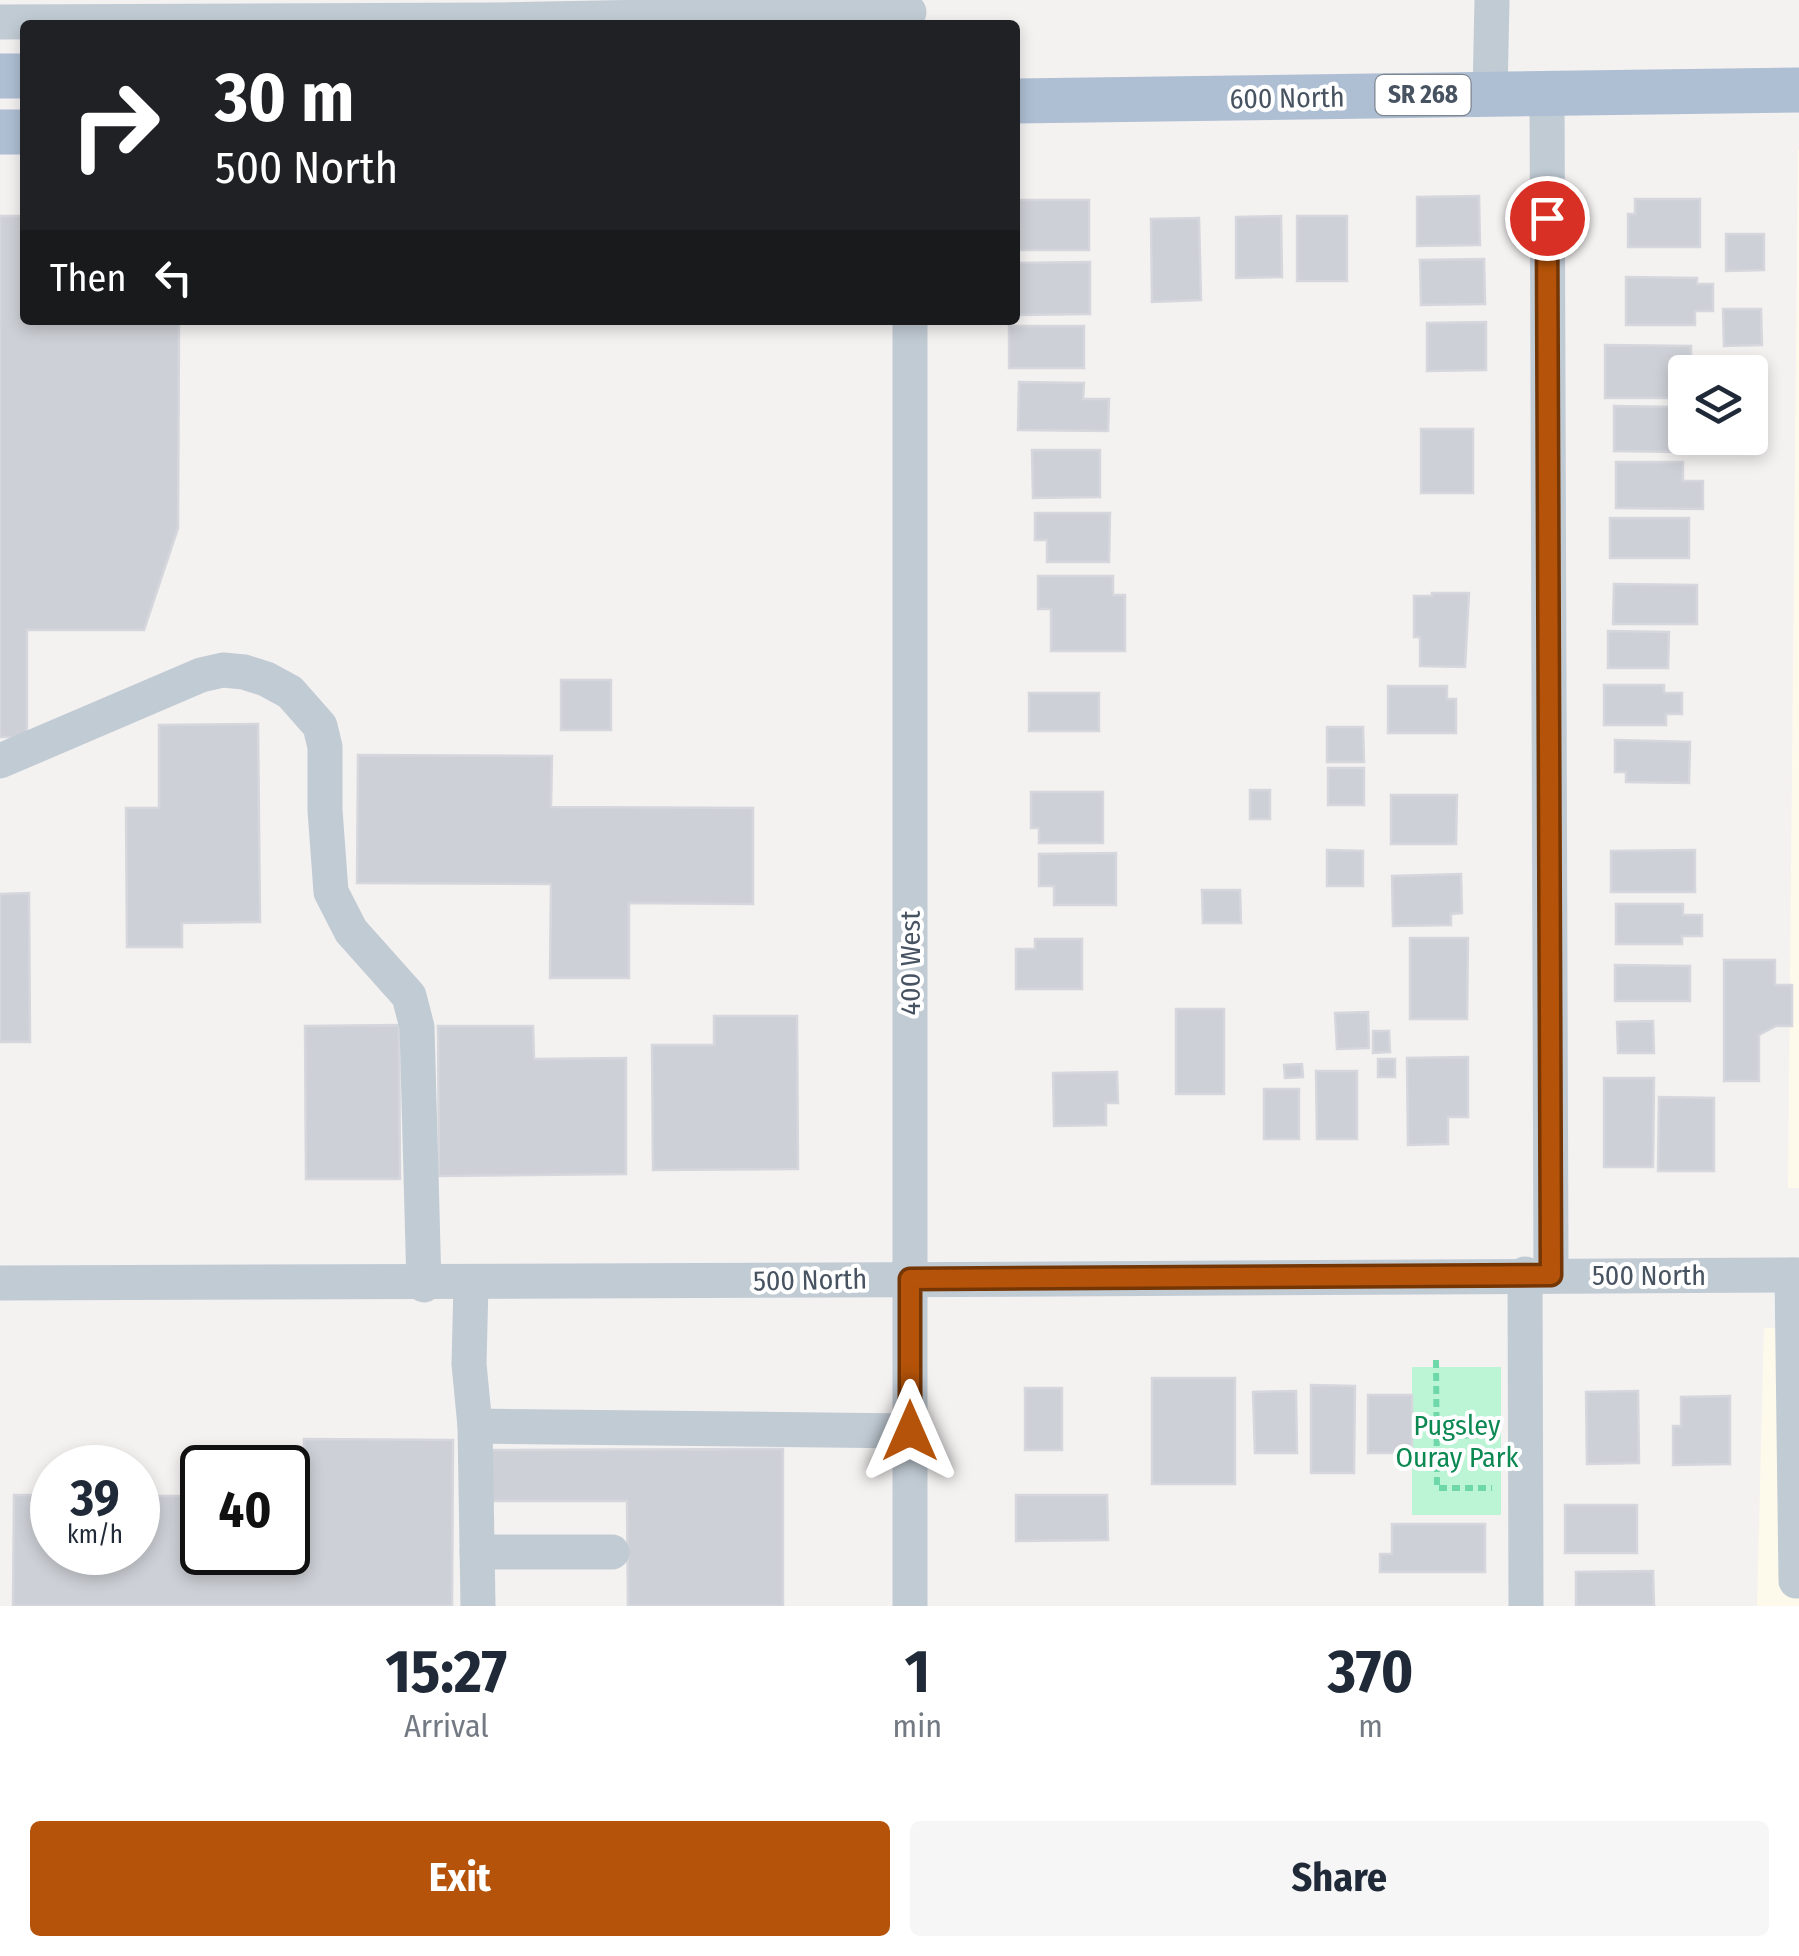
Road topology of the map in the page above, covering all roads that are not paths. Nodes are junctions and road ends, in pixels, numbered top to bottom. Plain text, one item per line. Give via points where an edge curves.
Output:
1 (1492, 0) edge
2 (494, 10) edge
3 (909, 12) edge
4 (82, 20) edge
5 (1799, 90) edge
6 (1547, 93) junction
7 (1490, 94) junction
8 (1020, 101) edge
9 (910, 325) edge
10 (0, 761) edge
11 (1538, 1275) junction
12 (1796, 1275) edge
13 (910, 1279) junction
14 (0, 1283) edge
15 (471, 1284) junction
16 (424, 1285) junction
17 (475, 1426) junction
18 (910, 1431) junction
19 (477, 1552) junction
20 (612, 1552) dead end
21 (1799, 1581) edge
22 (478, 1606) edge
23 (910, 1606) edge
24 (1526, 1606) edge

1 - 7 street
2 - 3 street
2 - 4 street
5 - 6 main road, 600 North / SR 268
6 - 7 main road, 600 North / SR 268
6 - 11 street
7 - 8 main road, 600 North / SR 268
9 - 13 street, 400 West
10 - 16 street via 224,670 266,679 308,710 325,747 331,892 352,931 409,996 417,1028
11 - 12 street, 500 North
11 - 13 street, 500 North
11 - 24 street
12 - 21 street
13 - 15 street, 500 North
13 - 18 street, 400 West
14 - 16 street, 500 North
15 - 16 street, 500 North
15 - 17 street via 468,1364
17 - 18 street
17 - 19 street
18 - 23 street, 400 West
19 - 20 street
19 - 22 street

